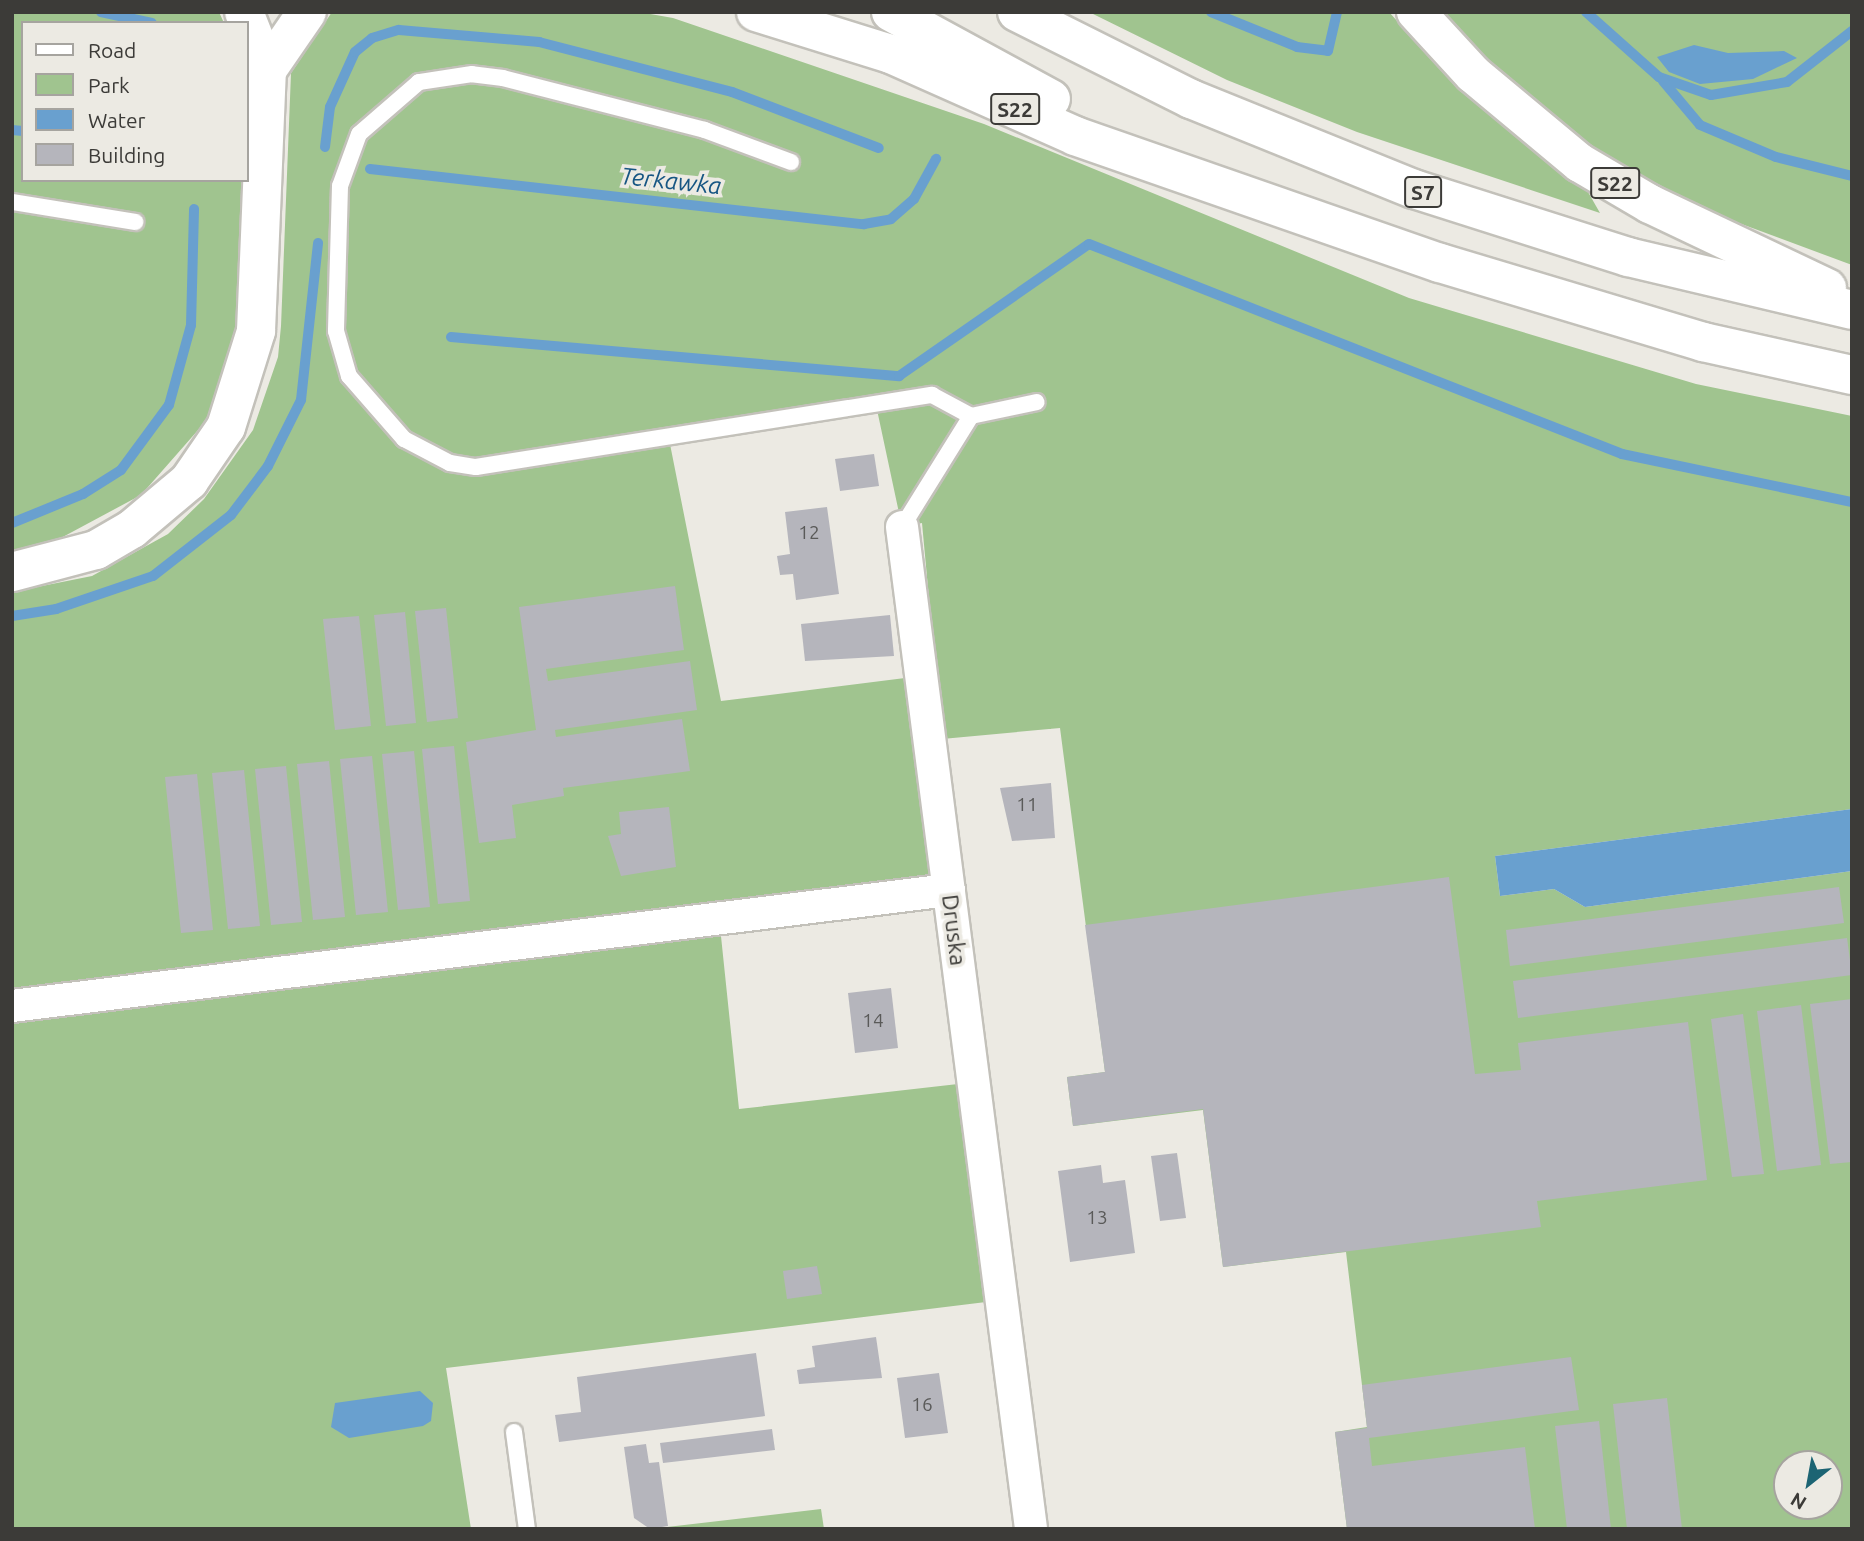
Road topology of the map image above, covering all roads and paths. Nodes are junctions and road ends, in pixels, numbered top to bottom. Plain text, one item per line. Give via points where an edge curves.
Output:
1 (307, 12) edge
2 (756, 12) edge
3 (891, 12) edge
4 (1017, 12) edge
5 (1416, 12) edge
6 (248, 22) edge
7 (267, 70) junction
8 (791, 162) dead end
9 (1216, 180) junction
10 (12, 202) edge
11 (135, 222) dead end
12 (1852, 299) edge
13 (1852, 310) edge
14 (1852, 375) edge
15 (1037, 402) dead end
16 (971, 416) junction
17 (902, 527) joint
18 (12, 572) edge
19 (949, 890) junction
20 (12, 1006) edge
21 (514, 1432) dead end
22 (527, 1529) edge
23 (1031, 1529) edge

1 - 7 highway
2 - 9 highway, S22 via 891,54 1075,136
3 - 9 highway
4 - 13 highway, S7 via 1191,99 1414,189 1628,257
5 - 12 highway, S22 via 1473,75 1580,163 1720,239
6 - 7 highway
7 - 18 highway via 257,331 226,427 189,481 132,529 96,550
8 - 16 lane via 705,130 503,78 472,74 419,82 359,134 340,186 336,331 349,376 404,439 450,463 476,467 932,395
9 - 14 highway via 1578,308
10 - 11 lane
15 - 16 lane
16 - 17 lane, Druska
17 - 19 street, Druska
19 - 20 street
19 - 23 street, Druska
21 - 22 lane

